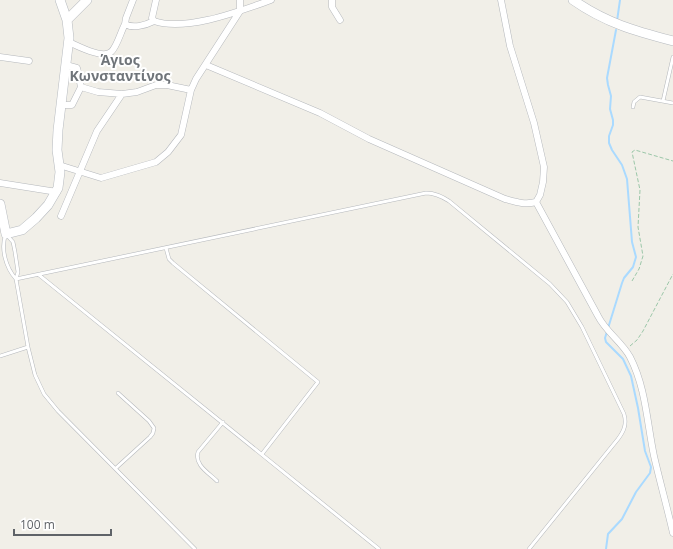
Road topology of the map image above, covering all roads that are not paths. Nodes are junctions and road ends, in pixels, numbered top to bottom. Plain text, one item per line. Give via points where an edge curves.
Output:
1 (60, 0) edge
2 (87, 0) edge
3 (133, 0) edge
4 (156, 0) edge
5 (240, 0) edge
6 (271, 0) edge
7 (332, 0) edge
8 (500, 0) edge
9 (573, 0) edge
10 (240, 11) junction
11 (67, 20) junction
12 (340, 20) dead end
13 (154, 21) junction
14 (125, 24) junction
15 (673, 41) edge
16 (69, 42) junction
17 (0, 57) edge
18 (673, 57) edge
19 (29, 61) dead end
20 (66, 65) junction
21 (206, 65) junction
22 (81, 86) junction
23 (191, 90) junction
24 (122, 94) junction
25 (663, 101) junction
26 (673, 103) edge
27 (62, 105) junction
28 (633, 107) dead end
29 (59, 165) junction
30 (80, 171) junction
31 (0, 183) edge
32 (57, 192) junction
33 (536, 202) junction
34 (0, 204) edge
35 (61, 216) dead end
36 (3, 235) edge
37 (166, 248) junction
38 (39, 275) junction
39 (16, 279) junction
40 (28, 347) junction
41 (0, 356) edge
42 (118, 393) dead end
43 (223, 422) junction
44 (262, 454) junction
45 (116, 468) junction
46 (218, 481) dead end
47 (673, 533) edge
48 (195, 549) edge
49 (379, 549) edge
50 (529, 549) edge

1 - 11 street
2 - 11 street
3 - 14 street
4 - 13 street via 152,18
5 - 10 street
6 - 10 street
7 - 12 street via 332,7
8 - 33 street via 510,46 534,124 544,167 542,188
9 - 15 street via 622,27
10 - 13 street via 184,24
10 - 21 street
11 - 16 street
13 - 14 street via 143,25
14 - 16 street via 114,47 107,54 101,55
16 - 20 street
17 - 19 street
18 - 25 lane
20 - 22 street via 77,68
20 - 27 street
21 - 23 street
21 - 33 street via 505,199 521,204
22 - 24 street via 98,92
22 - 27 street via 72,105
23 - 24 street via 156,85
23 - 30 street via 180,135 161,159 151,165 101,178
24 - 30 street via 97,131
25 - 26 lane
25 - 28 lane via 640,97 634,102
27 - 29 street via 58,130
29 - 30 street
29 - 32 street
30 - 35 street
31 - 32 street
32 - 36 street via 43,212 28,225 19,231
33 - 47 street via 598,316 625,350 635,369 647,407 654,455
34 - 36 street
36 - 39 lane via 8,267
36 - 39 lane via 10,238 14,245
37 - 38 lane
37 - 44 lane via 173,264 318,382
37 - 50 lane via 433,193 449,201 550,284 575,315 626,420 618,439
38 - 39 lane
38 - 43 lane
39 - 40 lane
40 - 41 lane
40 - 45 lane via 35,375 44,394
42 - 45 lane via 154,428 150,437
43 - 44 lane
43 - 46 lane via 197,456 200,465
44 - 49 lane
45 - 48 lane

